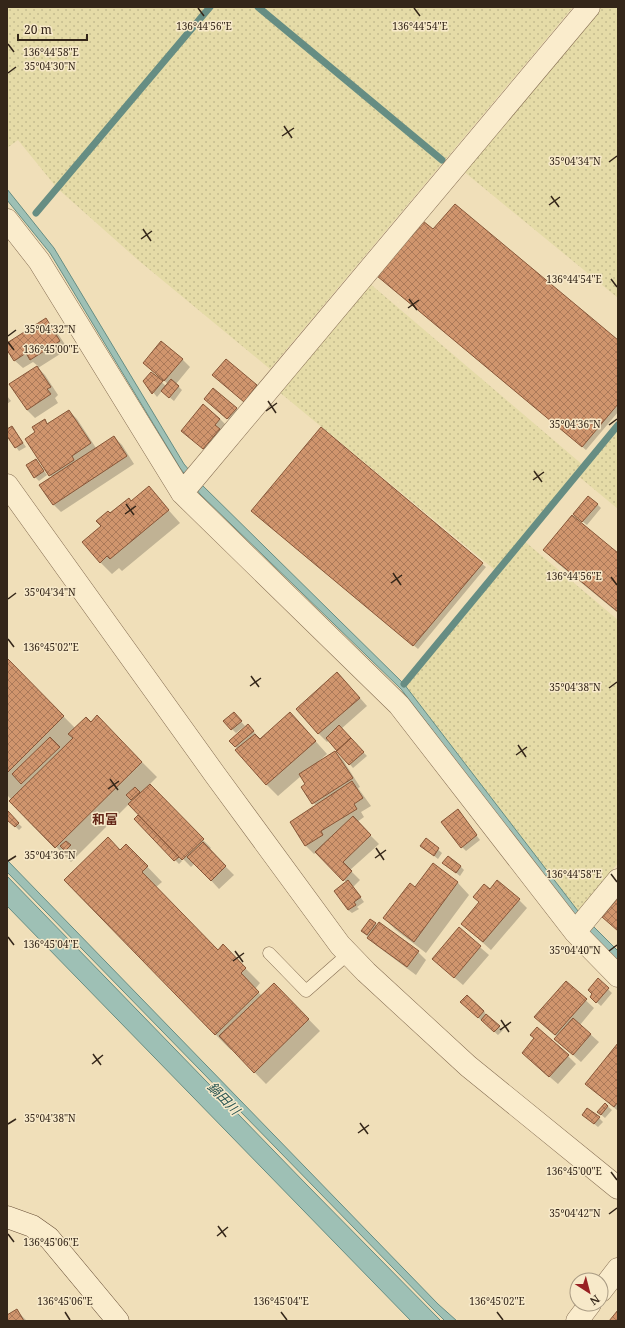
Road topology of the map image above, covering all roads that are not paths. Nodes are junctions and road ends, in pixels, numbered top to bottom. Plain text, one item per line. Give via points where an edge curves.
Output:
1 (589, 7) edge
2 (7, 220) edge
3 (189, 484) junction
4 (7, 485) edge
5 (618, 880) edge
6 (581, 925) junction
7 (269, 953) dead end
8 (348, 954) junction
9 (618, 976) edge
10 (618, 1188) edge
11 (7, 1217) edge
12 (618, 1269) edge
13 (609, 1281) edge
14 (584, 1312) edge
15 (118, 1321) edge
16 (577, 1321) edge

1 - 3 street
2 - 3 street via 39,262
3 - 6 street via 399,705
4 - 8 street via 211,770
5 - 6 street
6 - 9 street
7 - 8 lane via 306,991
8 - 10 street via 468,1066
11 - 15 street via 32,1226 49,1238
12 - 13 street
14 - 16 street

